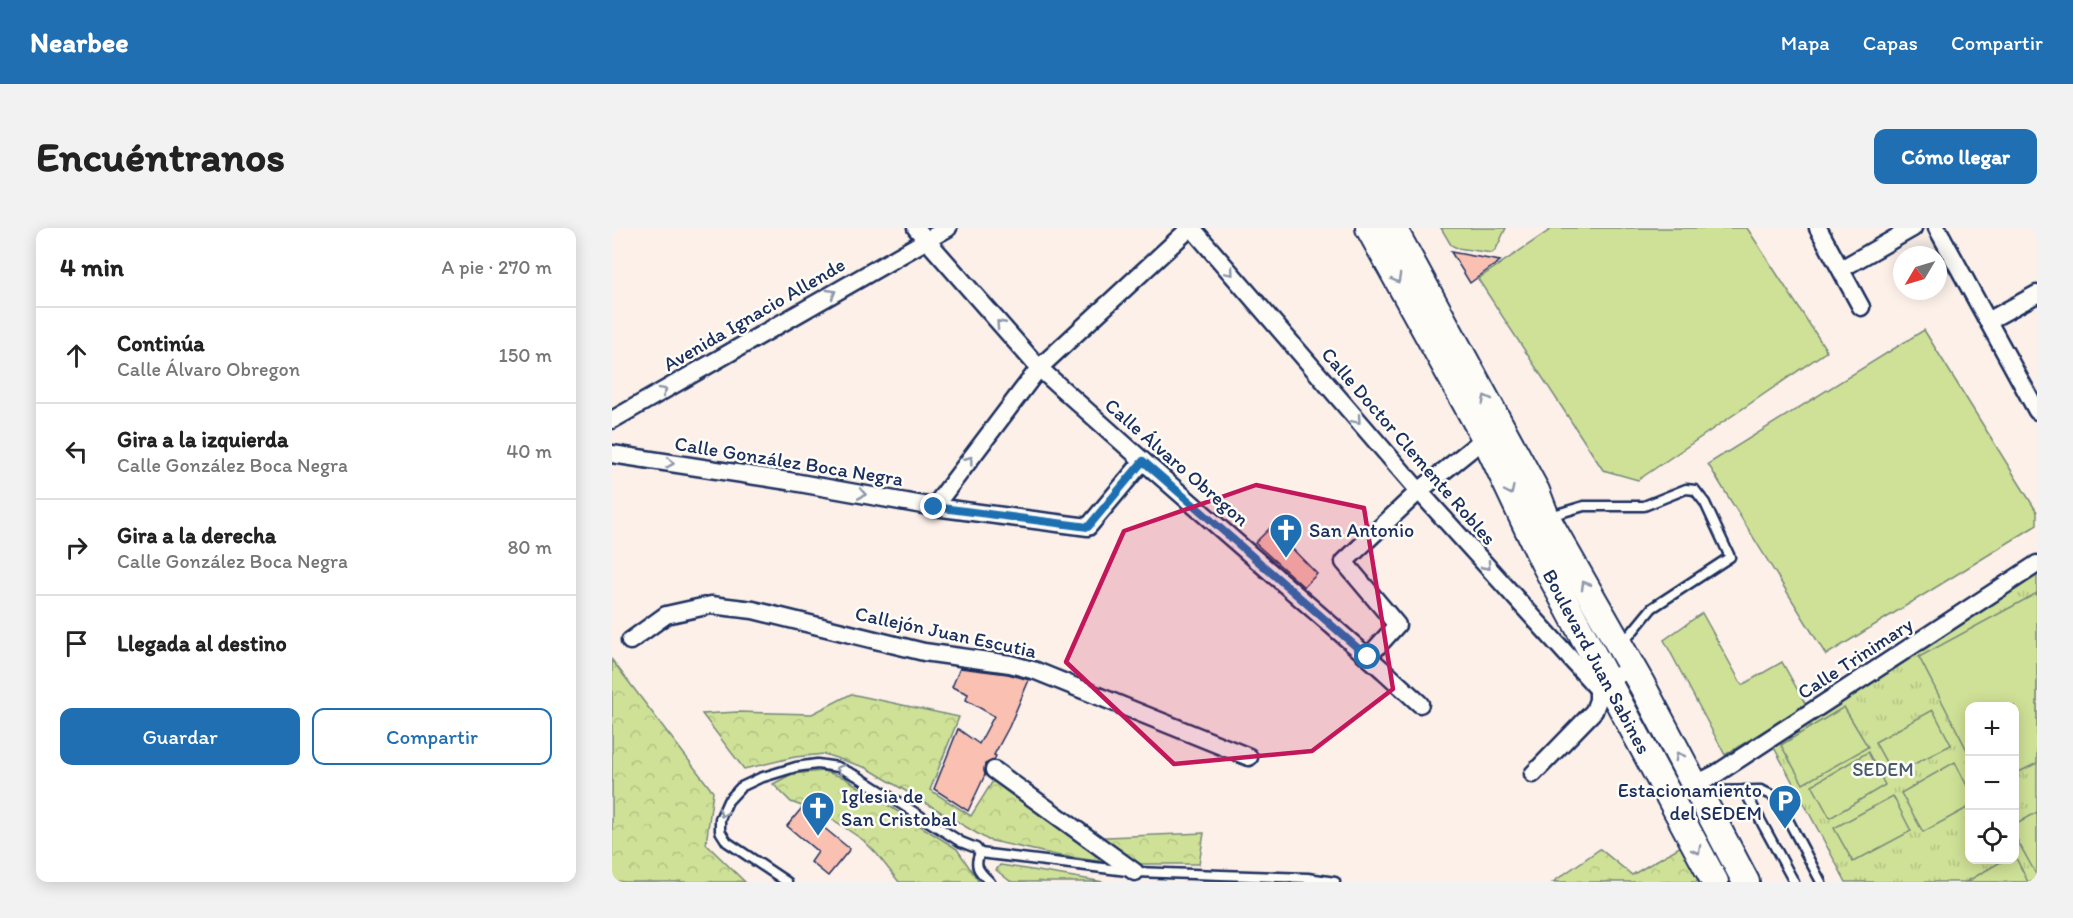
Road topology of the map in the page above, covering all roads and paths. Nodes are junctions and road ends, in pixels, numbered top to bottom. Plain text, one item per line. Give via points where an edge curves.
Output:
1 (948, 228) edge
2 (1191, 228) edge
3 (1369, 228) edge
4 (1393, 228) edge
5 (1818, 228) edge
6 (1913, 228) edge
7 (1937, 228) edge
8 (921, 234) edge
9 (1841, 269) junction
10 (2037, 294) edge
11 (1861, 307) dead end
12 (1988, 321) junction
13 (1039, 368) junction
14 (2037, 411) edge
15 (612, 420) edge
16 (1485, 438) junction
17 (612, 454) edge
18 (1143, 461) junction
19 (1419, 491) junction
20 (934, 507) junction
21 (1546, 517) junction
22 (2037, 564) edge
23 (630, 641) dead end
24 (1620, 647) junction
25 (1368, 657) junction
26 (1632, 669) junction
27 (1602, 685) junction
28 (1420, 704) dead end
29 (1249, 757) dead end
30 (994, 770) dead end
31 (1533, 774) dead end
32 (1744, 790) junction
33 (1697, 791) junction
34 (980, 853) junction
35 (1135, 872) junction
36 (787, 882) edge
37 (990, 882) edge
38 (1335, 882) edge
39 (1715, 882) edge
40 (1746, 882) edge
41 (1794, 882) edge
42 (1821, 882) edge

1 - 8 street, Avenida Ignacio Allende
2 - 13 street
2 -> 19 street, Calle Doctor Clemente Robles
3 -> 16 main road, Boulevard Juan Sabines
21 -> 4 main road, Boulevard Juan Sabines via 1536,491
5 - 9 street
6 - 9 street
7 - 12 street
13 -> 8 street, Calle Álvaro Obregon
15 -> 8 street, Avenida Ignacio Allende
9 - 11 street
10 - 12 street
12 - 14 street
13 - 18 street, Calle Álvaro Obregon
20 -> 13 street
16 - 19 street
16 -> 27 main road, Boulevard Juan Sabines
17 -> 20 street, Calle González Boca Negra
18 - 20 street, Calle González Boca Negra via 1088,527
18 - 25 street, Calle Álvaro Obregon
19 - 25 street via 1344,562 1397,625
19 -> 27 street, Calle Doctor Clemente Robles
24 -> 21 main road, Boulevard Juan Sabines
21 - 24 lane via 1584,506 1644,506 1686,489 1695,490 1705,503 1730,557 1652,608
22 - 33 street, Calle Trinimary via 1716,774
23 - 29 street, Callejón Juan Escutia via 666,615 711,605 753,610 924,652 1010,664 1051,676
24 - 26 main road, Boulevard Juan Sabines
25 - 28 street, Calle Álvaro Obregon
26 - 27 street
33 -> 26 main road, Boulevard Juan Sabines
27 - 31 street via 1594,711
27 -> 39 main road, Boulevard Juan Sabines
30 - 35 street
32 - 33 lane
32 - 41 lane
32 - 42 lane via 1761,790 1776,798
33 - 40 main road, Boulevard Juan Sabines
34 - 35 lane
34 -> 36 lane via 838,766 796,767 741,787 728,801 720,819 720,831 727,842
34 - 37 lane via 978,868
35 - 38 lane

